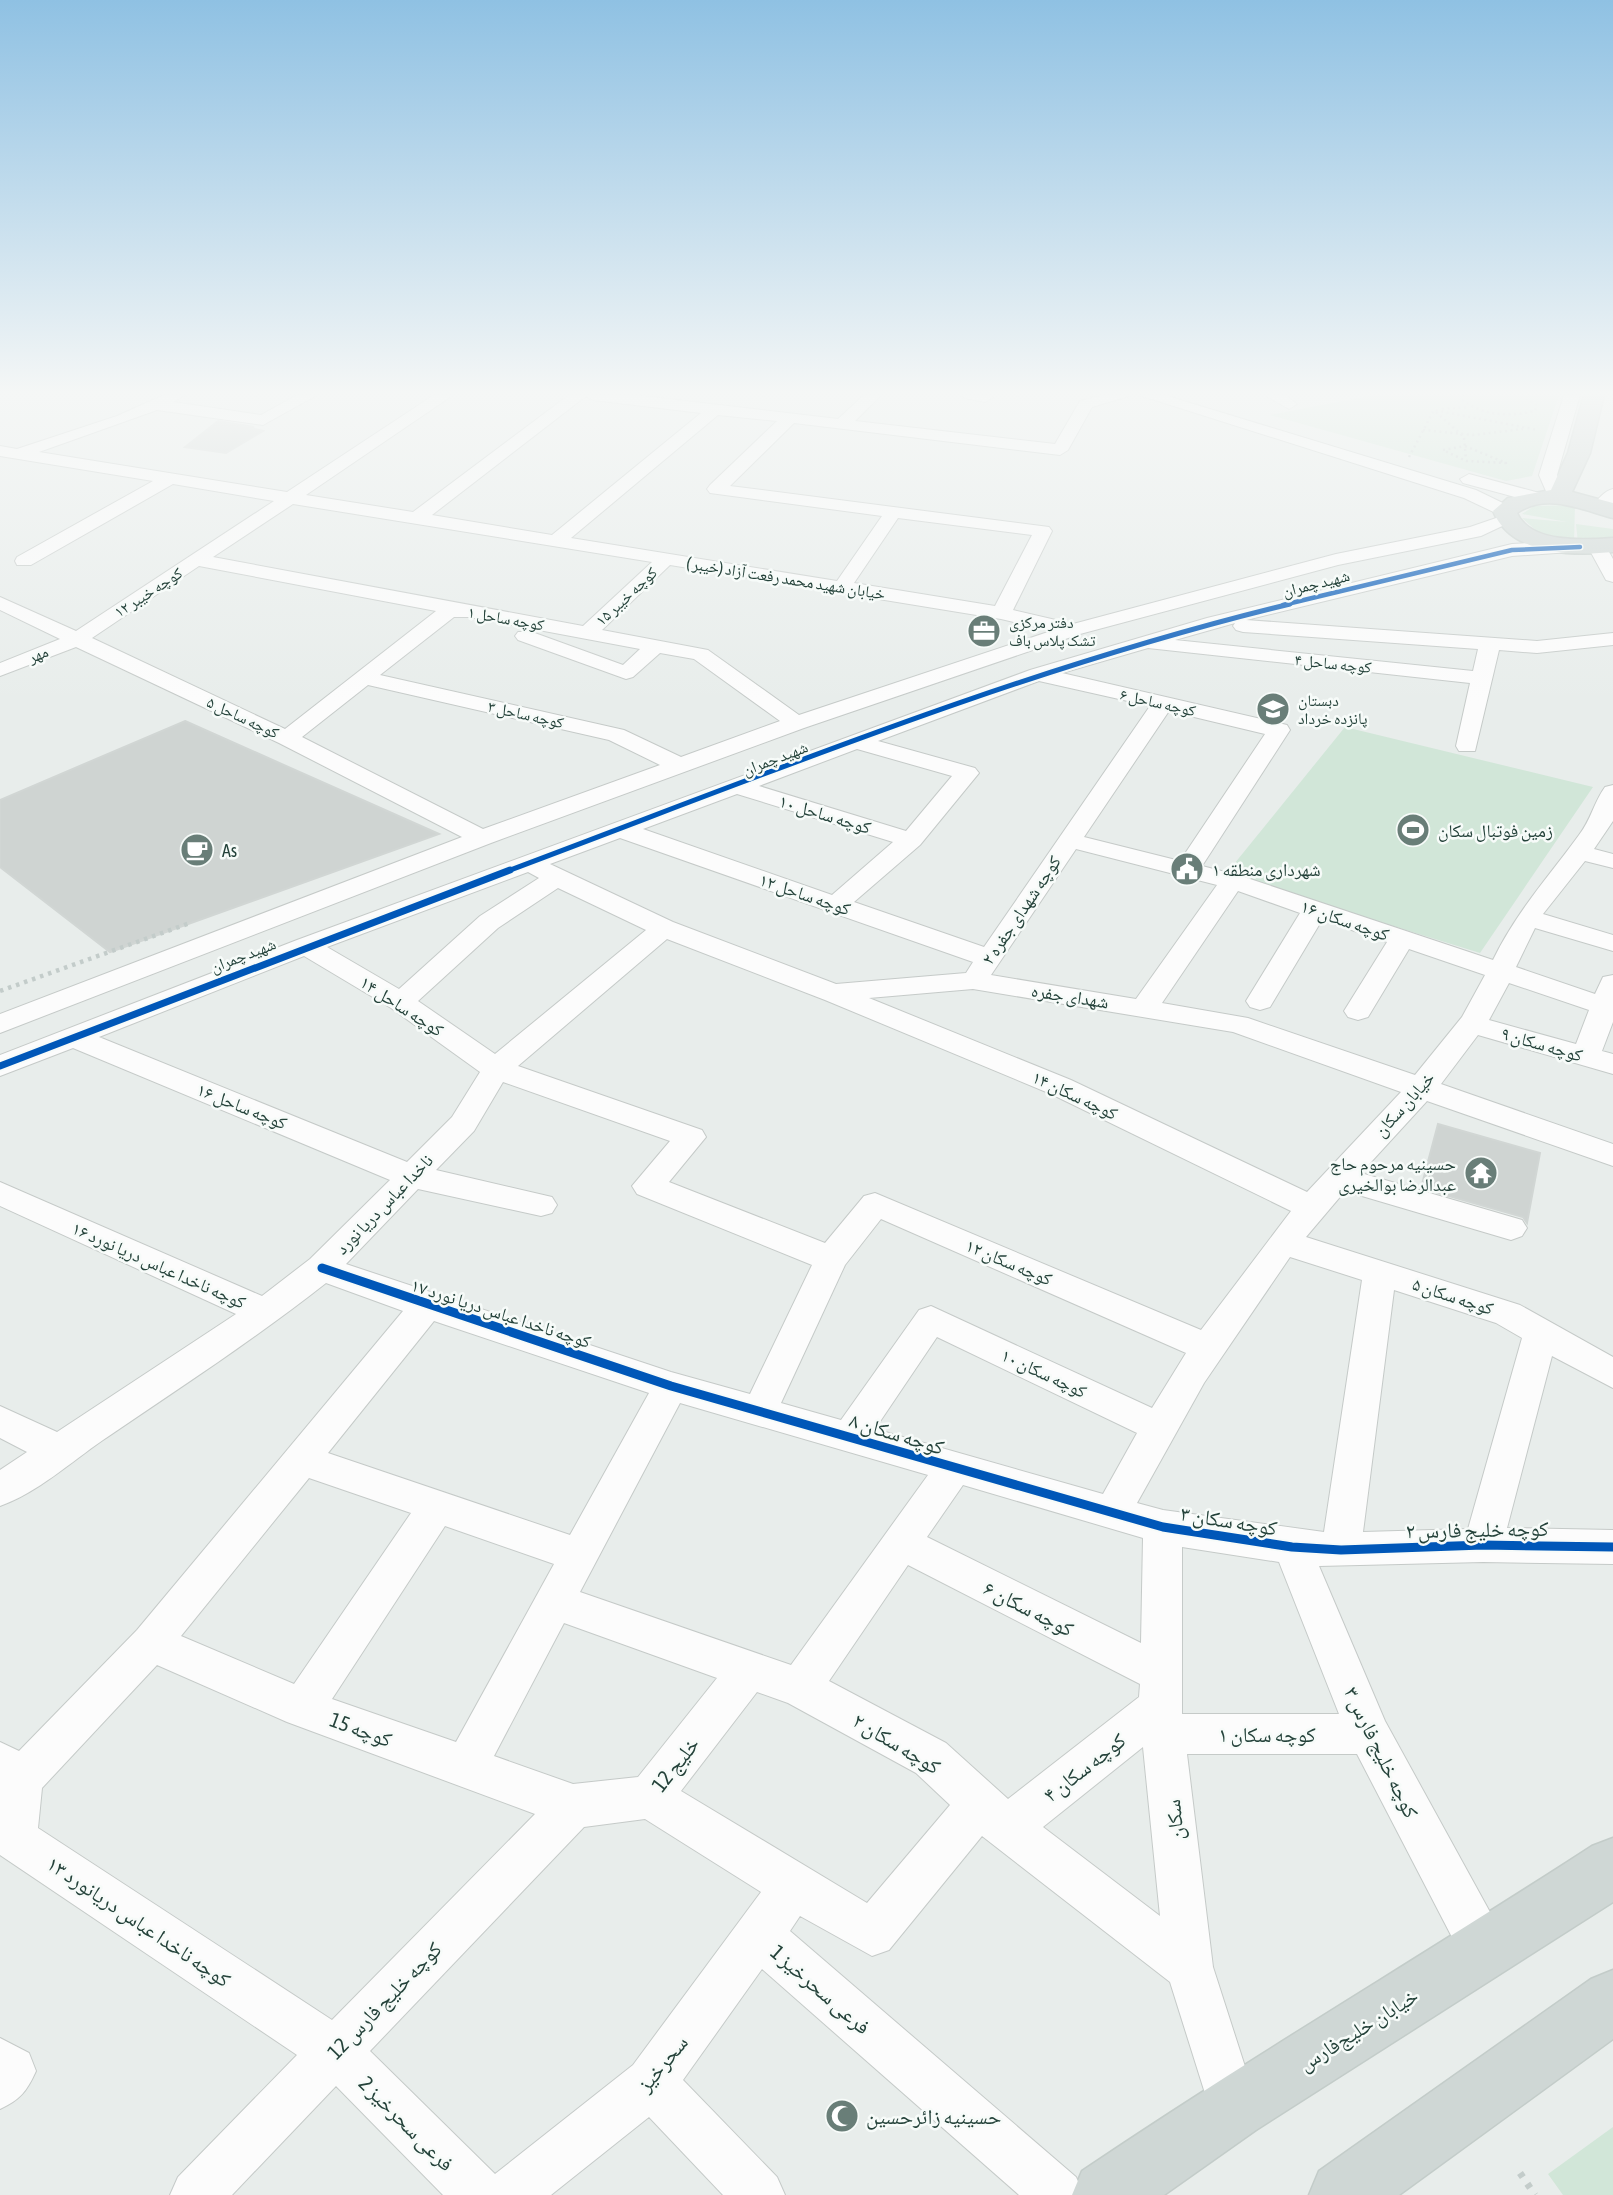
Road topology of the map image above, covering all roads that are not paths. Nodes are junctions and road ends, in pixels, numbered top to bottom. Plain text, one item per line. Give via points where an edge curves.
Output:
1 (136, 497) edge
2 (289, 497) edge
3 (292, 497) edge
4 (444, 497) edge
5 (609, 497) edge
6 (781, 497) edge
7 (1475, 497) edge
8 (1547, 498) joint
9 (1607, 498) edge
10 (894, 512) junction
11 (1505, 516) junction
12 (417, 518) junction
13 (1475, 532) junction
14 (556, 541) junction
15 (1597, 547) edge
16 (1513, 550) junction
17 (666, 559) junction
18 (196, 560) junction
19 (24, 561) dead end
20 (1613, 576) edge
21 (842, 587) junction
22 (0, 603) edge
23 (451, 608) junction
24 (1000, 613) junction
25 (1243, 626) dead end
26 (1073, 630) junction
27 (587, 633) junction
28 (77, 639) junction
29 (1613, 639) edge
30 (1149, 641) junction
31 (1490, 643) junction
32 (656, 646) junction
33 (0, 670) edge
34 (1037, 674) junction
35 (366, 678) junction
36 (1482, 678) junction
37 (1163, 703) junction
38 (796, 723) junction
39 (287, 738) junction
40 (858, 742) junction
41 (1467, 746) dead end
42 (680, 766) junction
43 (739, 787) junction
44 (1611, 808) edge
45 (622, 830) junction
46 (482, 838) junction
47 (911, 840) junction
48 (1068, 840) junction
49 (1577, 852) junction
50 (1613, 861) edge
51 (531, 863) junction
52 (1187, 869) junction
53 (556, 878) junction
54 (1232, 881) junction
55 (835, 905) junction
56 (1315, 910) junction
57 (1528, 918) junction
58 (664, 928) junction
59 (1402, 939) junction
60 (1613, 943) edge
61 (306, 946) junction
62 (981, 969) junction
63 (128, 973) junction
64 (1503, 973) junction
65 (833, 993) junction
66 (1610, 1000) edge
67 (1260, 1001) dead end
68 (401, 1002) junction
69 (153, 1005) junction
70 (1144, 1007) junction
71 (1358, 1011) dead end
72 (0, 1024) edge
73 (1471, 1024) junction
74 (72, 1037) junction
75 (1599, 1060) edge
76 (0, 1066) edge
77 (496, 1069) junction
78 (1421, 1087) junction
79 (1613, 1155) edge
80 (411, 1176) junction
81 (1338, 1178) junction
82 (0, 1193) edge
83 (541, 1205) dead end
84 (1312, 1208) junction
85 (1511, 1228) dead end
86 (1283, 1242) junction
87 (831, 1259) junction
88 (322, 1268) junction
89 (1380, 1272) junction
90 (427, 1306) junction
91 (265, 1312) junction
92 (1541, 1333) junction
93 (1207, 1347) junction
94 (1613, 1374) edge
95 (671, 1386) junction
96 (759, 1412) junction
97 (0, 1421) edge
98 (1158, 1427) junction
99 (849, 1437) junction
100 (59, 1451) junction
101 (300, 1459) junction
102 (953, 1469) junction
103 (0, 1490) edge
104 (437, 1506) junction
105 (1112, 1514) junction
106 (1163, 1527) junction
107 (900, 1542) junction
108 (1483, 1545) junction
109 (1613, 1547) edge
110 (1292, 1548) junction
111 (1342, 1550) junction
112 (581, 1556) junction
113 (556, 1602) junction
114 (151, 1643) junction
115 (748, 1671) junction
116 (800, 1688) junction
117 (1161, 1705) junction
118 (302, 1708) junction
119 (1369, 1734) junction
120 (465, 1768) junction
121 (11, 1771) edge
122 (649, 1797) junction
123 (573, 1807) junction
124 (994, 1815) junction
125 (7, 1847) edge
126 (1613, 1867) edge
127 (794, 1886) junction
128 (759, 1935) junction
129 (1485, 1951) junction
130 (1189, 1967) junction
131 (1613, 2001) edge
132 (335, 2051) junction
133 (0, 2063) edge
134 (0, 2084) edge
135 (651, 2084) junction
136 (1233, 2107) junction
137 (1137, 2186) edge
138 (196, 2195) edge
139 (480, 2195) edge
140 (510, 2195) edge
141 (759, 2195) edge
142 (1058, 2195) edge
143 (1343, 2195) edge

1 - 19 street
2 - 18 street, کوچه خیبر ۱۲
3 - 12 street, ( خیبر) خیابان شهید محمد رفعت آزاد
4 - 12 street
5 - 14 street
6 - 10 street
7 - 11 street
8 - 9 main road
8 - 11 main road via 1513,503
10 - 21 street
10 - 24 street via 1043,531
11 - 13 street, شهید چمران
11 - 15 main road via 1533,537
12 - 14 street, ( خیبر) خیابان شهید محمد رفعت آزاد
13 - 16 street via 1496,536
13 - 26 street, شهید چمران via 1336,560
14 - 17 street, ( خیبر) خیابان شهید محمد رفعت آزاد
15 - 16 street, شهید چمران
15 - 20 street
16 - 30 street, شهید چمران
17 - 21 street, ( خیبر) خیابان شهید محمد رفعت آزاد
17 - 27 street, کوچه خیبر ۱۵
18 - 23 street, کوچه ساحل ۱
18 - 28 street, کوچه خیبر ۱۲
21 - 24 street, ( خیبر) خیابان شهید محمد رفعت آزاد
22 - 28 street, کوچه ساحل ۵
23 - 27 street, کوچه ساحل ۱
23 - 32 street via 626,673
23 - 35 street
24 - 26 street, ( خیبر) خیابان شهید محمد رفعت آزاد
25 - 31 street
26 - 38 street, شهید چمران
27 - 32 street, کوچه ساحل ۱
28 - 33 street, مهر
28 - 39 street, کوچه ساحل ۵
29 - 31 street via 1537,647
30 - 34 street, شهید چمران
30 - 36 street, کوچه ساحل ۴ via 1160,646
31 - 36 street
32 - 38 street, کوچه ساحل ۱ via 701,653
34 - 37 street, کوچه ساحل ۶
34 - 40 street, شهید چمران
35 - 39 street
35 - 42 street, کوچه ساحل ۳ via 617,735
36 - 41 street
37 - 48 street, کوچه شهدای جفره ۲
37 - 52 street, کوچه ساحل ۶ via 1279,730
38 - 42 street, شهید چمران
39 - 46 street, کوچه ساحل ۵
40 - 43 street, شهید چمران
40 - 47 street via 967,773
42 - 46 street, شهید چمران
43 - 45 street, شهید چمران
43 - 47 street, کوچه ساحل ۱۰
44 - 49 street, خیابان سکان
45 - 51 street, شهید چمران
45 - 55 street, کوچه ساحل ۱۲
46 - 63 street, شهید چمران
47 - 55 street
48 - 52 street, کوچه سکان ۱۶
48 - 62 street, کوچه شهدای جفره ۲
49 - 50 street
49 - 57 street, خیابان سکان
51 - 53 street, شهدای جفره
51 - 61 street, شهید چمران
52 - 54 street, کوچه سکان ۱۶
53 - 58 street, شهدای جفره
53 - 68 street via 489,922
54 - 56 street, کوچه سکان ۱۶
54 - 70 street
55 - 62 street, کوچه ساحل ۱۲
56 - 59 street, کوچه سکان ۱۶
56 - 67 street
57 - 60 street
57 - 64 street, خیابان سکان
58 - 65 street, شهدای جفره
58 - 77 street, ناخدا عباس دریا نورد
59 - 64 street, کوچه سکان ۱۶
59 - 71 street
61 - 68 street, کوچه ساحل ۱۴
61 - 69 street, شهید چمران
62 - 65 street, شهدای جفره
62 - 70 street, شهدای جفره
63 - 69 street
63 - 72 street, شهید چمران
64 - 66 street, کوچه سکان ۱۶
64 - 73 street, خیابان سکان
65 - 84 street, کوچه سکان ۱۴ via 1061,1087
66 - 75 street
68 - 77 street, کوچه ساحل ۱۴
69 - 74 street, شهید چمران
70 - 78 street, شهدای جفره via 1238,1024
73 - 75 street, کوچه سکان ۹
73 - 78 street, خیابان سکان
74 - 76 street, شهید چمران
74 - 80 street, کوچه ساحل ۱۶
77 - 80 street, ناخدا عباس دریا نورد via 463,1124
77 - 87 street, کوچه ساحل ۱۴ via 691,1137 648,1186
78 - 79 street, شهدای جفره
78 - 81 street, خیابان سکان
80 - 83 street
80 - 88 street, ناخدا عباس دریا نورد
81 - 84 street, خیابان سکان
81 - 85 street
82 - 91 street, کوچه ناخدا عباس دریا نورد ۱۶
84 - 86 street, خیابان سکان
86 - 89 street, کوچه سکان ۵
86 - 93 street, خیابان سکان
87 - 93 street, کوچه سکان ۱۲ via 874,1204
87 - 96 street
88 - 90 street, کوچه ناخدا عباس دریا نورد ۱۷
88 - 91 street, ناخدا عباس دریا نورد
89 - 92 street, کوچه سکان ۵ via 1507,1314
89 - 111 street
90 - 95 street, کوچه ناخدا عباس دریا نورد ۱۷
90 - 101 street
91 - 100 street, ناخدا عباس دریا نورد
92 - 94 street, کوچه سکان ۵
92 - 108 street
93 - 98 street, خیابان سکان
95 - 96 street, کوچه سکان ۸
95 - 112 street
96 - 99 street, کوچه سکان ۸
97 - 100 street
98 - 99 street, کوچه سکان ۱۰ via 931,1319
98 - 105 street, خیابان سکان
99 - 102 street, کوچه سکان ۸
100 - 103 street, ناخدا عباس دریا نورد
101 - 104 street
101 - 114 street
102 - 105 street, کوچه سکان ۸
102 - 107 street
104 - 112 street
104 - 118 street
105 - 106 street, کوچه سکان ۳
106 - 110 street, کوچه سکان ۳
106 - 117 street, سکان
107 - 116 street
107 - 117 street, کوچه سکان ۶
108 - 109 street, کوچه خلیج فارس ۲
108 - 111 street, کوچه خلیج فارس ۲
110 - 111 street, کوچه سکان ۳
110 - 119 street, کوچه خلیج فارس ۳
112 - 113 street
113 - 115 street, کوچه سکان ۲
113 - 120 street
114 - 118 street, کوچه 15
114 - 121 street
115 - 116 street, کوچه سکان ۲
115 - 122 street, خلیج 12
116 - 124 street, کوچه سکان ۲ via 930,1758
117 - 119 street, کوچه سکان ۱
117 - 124 street, کوچه سکان ۴
117 - 130 street, سکان
118 - 120 street, کوچه 15
119 - 129 street, کوچه خلیج فارس ۳
120 - 123 street, کوچه 15
121 - 125 street, کوچه ناخدا عباس دریانورد ۱۳
122 - 123 street, خلیج 12
122 - 127 street
123 - 132 street, کوچه خلیج فارس 12
124 - 127 street via 872,1933
124 - 130 street, کوچه سکان ۲
125 - 132 street, کوچه ناخدا عباس دریانورد ۱۳
126 - 129 main road, خیابان خلیج‌فارس
127 - 128 street, فرعی سحرخیز 1
128 - 135 street, سحرخیز
128 - 142 street, فرعی سحرخیز 1
129 - 136 main road, خیابان خلیج‌فارس
130 - 136 street, سکان
131 - 143 main road
132 - 138 street, کوچه خلیج فارس 12
132 - 139 street, فرعی سحرخیز 2
133 - 134 street via 11,2071
135 - 140 street, سحرخیز
135 - 141 street
136 - 137 main road, خیابان خلیج‌فارس

